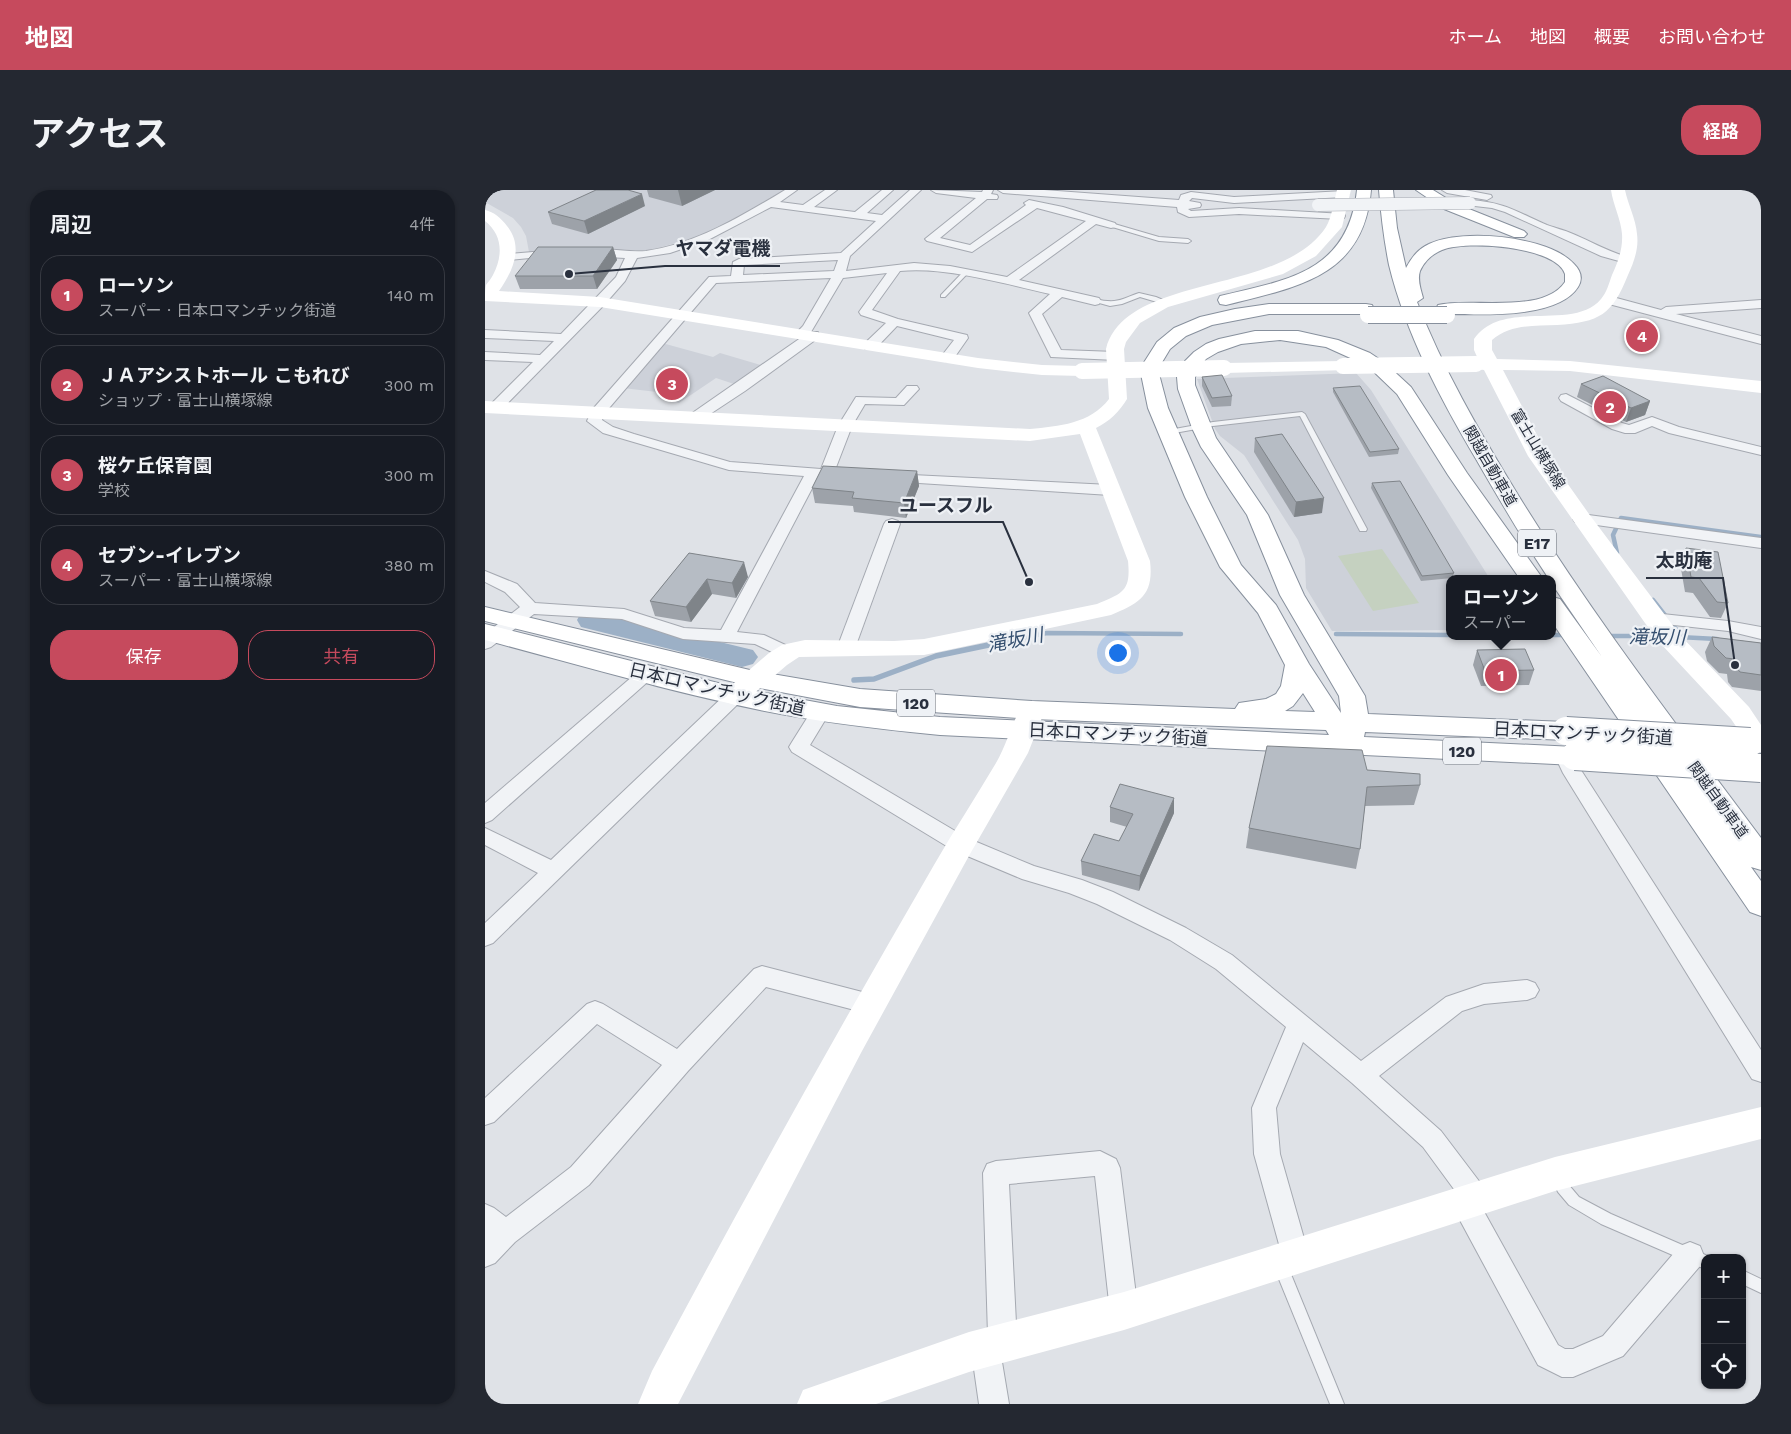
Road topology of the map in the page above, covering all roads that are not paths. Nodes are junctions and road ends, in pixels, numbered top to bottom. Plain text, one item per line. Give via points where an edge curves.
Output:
1 (792, 190) edge
2 (832, 190) edge
3 (887, 190) edge
4 (916, 190) edge
5 (936, 190) edge
6 (1003, 190) edge
7 (1149, 190) edge
8 (1364, 190) edge
9 (1371, 190) edge
10 (1386, 190) edge
11 (1423, 190) edge
12 (1447, 190) edge
13 (1619, 190) edge
14 (1344, 192) edge
15 (987, 193) edge
16 (1145, 201) junction
17 (769, 204) junction
18 (1035, 204) junction
19 (1183, 204) junction
20 (804, 209) junction
21 (485, 214) edge
22 (857, 216) junction
23 (1339, 216) junction
24 (884, 219) junction
25 (1094, 220) junction
26 (1111, 225) joint
27 (1564, 234) junction
28 (1188, 241) dead end
29 (634, 254) junction
30 (844, 256) junction
31 (509, 257) junction
32 (1626, 260) junction
33 (896, 268) junction
34 (965, 272) junction
35 (839, 274) junction
36 (736, 279) junction
37 (1009, 281) junction
38 (1059, 292) junction
39 (486, 295) edge
40 (943, 296) dead end
41 (1609, 300) junction
42 (1095, 301) joint
43 (600, 302) junction
44 (1761, 304) edge
45 (1169, 311) junction
46 (1367, 312) junction
47 (1445, 312) junction
48 (1652, 312) junction
49 (682, 315) junction
50 (894, 322) junction
51 (485, 334) edge
52 (808, 334) junction
53 (563, 338) junction
54 (1761, 340) edge
55 (870, 346) junction
56 (1139, 354) dead end
57 (485, 356) edge
58 (1115, 356) junction
59 (947, 358) junction
60 (543, 359) junction
61 (1483, 364) junction
62 (1425, 386) dead end
63 (1761, 387) edge
64 (912, 390) dead end
65 (1566, 398) dead end
66 (490, 407) edge
67 (1157, 408) junction
68 (1438, 410) dead end
69 (597, 413) junction
70 (693, 419) junction
71 (845, 426) junction
72 (1083, 427) junction
73 (1195, 427) junction
74 (1169, 432) junction
75 (1481, 451) junction
76 (1761, 451) edge
77 (819, 473) junction
78 (855, 476) edge
79 (874, 477) edge
80 (1109, 490) junction
81 (1581, 519) junction
82 (893, 524) dead end
83 (1363, 529) dead end
84 (1761, 543) edge
85 (1529, 575) edge
86 (1534, 575) edge
87 (485, 576) edge
88 (1556, 610) edge
89 (523, 614) junction
90 (1663, 630) junction
91 (488, 631) edge
92 (1761, 633) edge
93 (726, 637) junction
94 (846, 648) junction
95 (788, 653) junction
96 (1297, 665) junction
97 (646, 674) junction
98 (754, 679) junction
99 (735, 696) junction
100 (821, 712) junction
101 (1120, 713) junction
102 (1029, 720) junction
103 (1346, 729) junction
104 (1757, 742) edge
105 (1569, 748) junction
106 (1761, 768) edge
107 (485, 815) edge
108 (485, 836) edge
109 (960, 844) junction
110 (1761, 859) edge
111 (554, 871) junction
112 (1761, 904) edge
113 (485, 937) edge
114 (1527, 990) dead end
115 (870, 1004) junction
116 (1299, 1022) junction
117 (679, 1063) junction
118 (1761, 1071) edge
119 (1361, 1075) junction
120 (485, 1114) edge
121 (1761, 1122) edge
122 (1555, 1174) junction
123 (1470, 1200) junction
124 (485, 1217) edge
125 (506, 1233) junction
126 (485, 1253) edge
127 (1287, 1258) junction
128 (1697, 1259) edge
129 (1746, 1279) edge
130 (1761, 1286) edge
131 (1123, 1311) junction
132 (994, 1345) junction
133 (880, 1393) edge
134 (658, 1404) edge
135 (817, 1404) edge
136 (994, 1404) edge
137 (1337, 1404) edge

1 - 17 street
2 - 20 street
3 - 22 street
4 - 24 street
5 - 15 street
6 - 16 street
7 - 16 street
8 - 45 main road via 1354,234 1324,265 1281,286
9 - 62 main road via 1374,232 1389,296 1406,346
10 - 75 main road, 関越自動車道 / E17 via 1390,231 1408,305 1445,387
11 - 47 main road via 1449,206 1569,255 1584,268 1589,283 1583,295 1543,310 1512,314
12 - 27 street via 1496,198 1565,223
13 - 32 main road via 1630,236
14 - 19 street via 1233,200 1195,195 1185,197
14 - 23 main road
15 - 18 street
15 - 18 street via 931,239 973,248
16 - 19 street
17 - 20 street
17 - 29 street via 719,232 669,249
18 - 25 street
19 - 23 street via 1182,212 1189,214 1239,211
19 - 27 street, bridge via 1470,204 1507,208
20 - 22 street
21 - 31 main road via 502,229 508,241
22 - 24 street
23 - 45 main road via 1326,239 1304,257
24 - 30 street
25 - 26 street
25 - 37 street
26 - 28 lane via 1159,239
27 - 32 street via 1605,255
29 - 31 street
29 - 43 street via 626,264 623,276
30 - 35 street
30 - 36 street via 739,262
31 - 39 main road via 497,282
32 - 41 main road
33 - 34 street via 914,266
33 - 35 street
33 - 50 street via 865,312
34 - 37 street
34 - 40 lane
35 - 36 street
35 - 52 street via 808,328
36 - 49 street via 713,280
37 - 38 street
38 - 42 street
38 - 58 street via 1035,313 1056,354
39 - 43 main road
41 - 48 street
41 - 61 main road, 富士山横塚線 via 1599,309 1583,315 1491,331 1483,339
42 - 45 lane via 1116,304 1139,295 1154,298
43 - 49 main road
43 - 53 street
44 - 48 street
45 - 58 main road via 1133,320 1122,332
46 - 47 main road, bridge
46 - 67 main road via 1260,310 1193,326 1171,338 1152,364 1151,384
46 - 73 main road via 1251,318 1211,327 1186,340 1166,363 1165,384 1179,417
47 - 75 main road via 1543,302 1564,294 1574,277 1566,264 1548,253 1497,241 1469,240 1444,244 1426,252 1415,264 1411,279 1417,302
48 - 54 street
49 - 52 main road
49 - 69 street
50 - 55 street
50 - 59 street via 962,338
51 - 53 street
52 - 55 main road
52 - 70 street via 754,378
53 - 60 street
55 - 59 main road
56 - 67 main road via 1140,375
57 - 60 street
58 - 72 main road via 1118,399 1100,418
59 - 61 main road, bridge via 1018,368 1082,370
60 - 66 street
61 - 63 main road via 1570,366
61 - 81 main road, 富士山横塚線 via 1538,456
64 - 71 street via 899,402 861,400
65 - 76 street via 1630,430 1652,420 1675,430
66 - 69 main road
67 - 74 main road
68 - 86 main road, 関越自動車道 / E17
69 - 70 main road
69 - 77 street via 594,421 599,425 656,446 729,466
70 - 71 main road
71 - 72 main road via 1030,435
71 - 77 street
72 - 80 main road via 1089,432
73 - 74 lane
73 - 83 lane via 1302,414
73 - 85 main road via 1185,383 1196,360 1214,347 1242,338 1283,336 1326,342 1357,353 1383,369 1404,391 1457,475
73 - 103 main road via 1244,491 1264,526 1292,594 1352,696 1356,708
74 - 96 main road via 1196,497 1231,567 1268,610
75 - 110 main road, 関越自動車道 / E17 via 1517,514 1583,613
77 - 78 street
77 - 93 street
79 - 80 street
80 - 94 main road via 1139,561 1141,579 1135,591 1124,600 1103,610 924,647
81 - 84 street
81 - 90 main road, 富士山横塚線
82 - 94 street
87 - 89 street via 511,588
88 - 112 main road, 関越自動車道
89 - 91 main road, 日本ロマンチック街道 / 120
89 - 93 street via 624,614 683,633
89 - 98 main road, 日本ロマンチック街道 / 120
90 - 92 street via 1728,626
90 - 104 main road, 富士山横塚線 via 1740,713
91 - 97 main road, 日本ロマンチック街道 / 120
93 - 95 street via 758,640
94 - 95 main road via 805,648
95 - 98 main road
96 - 101 main road via 1294,689 1271,708 1149,707
96 - 103 main road
97 - 99 main road, 日本ロマンチック街道 / 120
97 - 107 street
98 - 99 main road
98 - 102 main road, 日本ロマンチック街道 / 120 via 860,698
99 - 100 main road, 日本ロマンチック街道 / 120
99 - 111 street
100 - 102 main road, 日本ロマンチック街道 / 120 via 940,726
100 - 109 street via 799,747
101 - 102 main road, 日本ロマンチック街道 / 120
101 - 103 main road, 日本ロマンチック街道 / 120
102 - 103 main road, 日本ロマンチック街道 / 120
102 - 109 main road via 1017,751
103 - 105 main road, 日本ロマンチック街道 / 120
104 - 105 main road, 日本ロマンチック街道 / 120, bridge
105 - 106 main road, 日本ロマンチック街道 / 120, bridge
105 - 118 street via 1570,768
108 - 111 street
109 - 115 main road
109 - 116 street via 1029,873 1105,898 1178,934 1223,962
111 - 113 street
114 - 119 street via 1484,994 1454,1004
115 - 117 street via 762,976
115 - 134 main road via 739,1245
116 - 119 street
116 - 127 street via 1264,1108 1267,1154
117 - 120 street via 595,1011
117 - 125 street via 580,1176
119 - 123 street via 1432,1138
121 - 122 main road
122 - 123 main road
122 - 128 lane via 1574,1200 1606,1219
123 - 127 main road
123 - 128 street via 1548,1355 1562,1363 1573,1363 1613,1346 1683,1266
124 - 125 street
125 - 126 street
127 - 131 main road
127 - 137 lane
129 - 130 lane
131 - 132 main road
131 - 132 street via 1107,1168 1100,1163 996,1173
132 - 133 main road
132 - 136 street
133 - 135 main road

